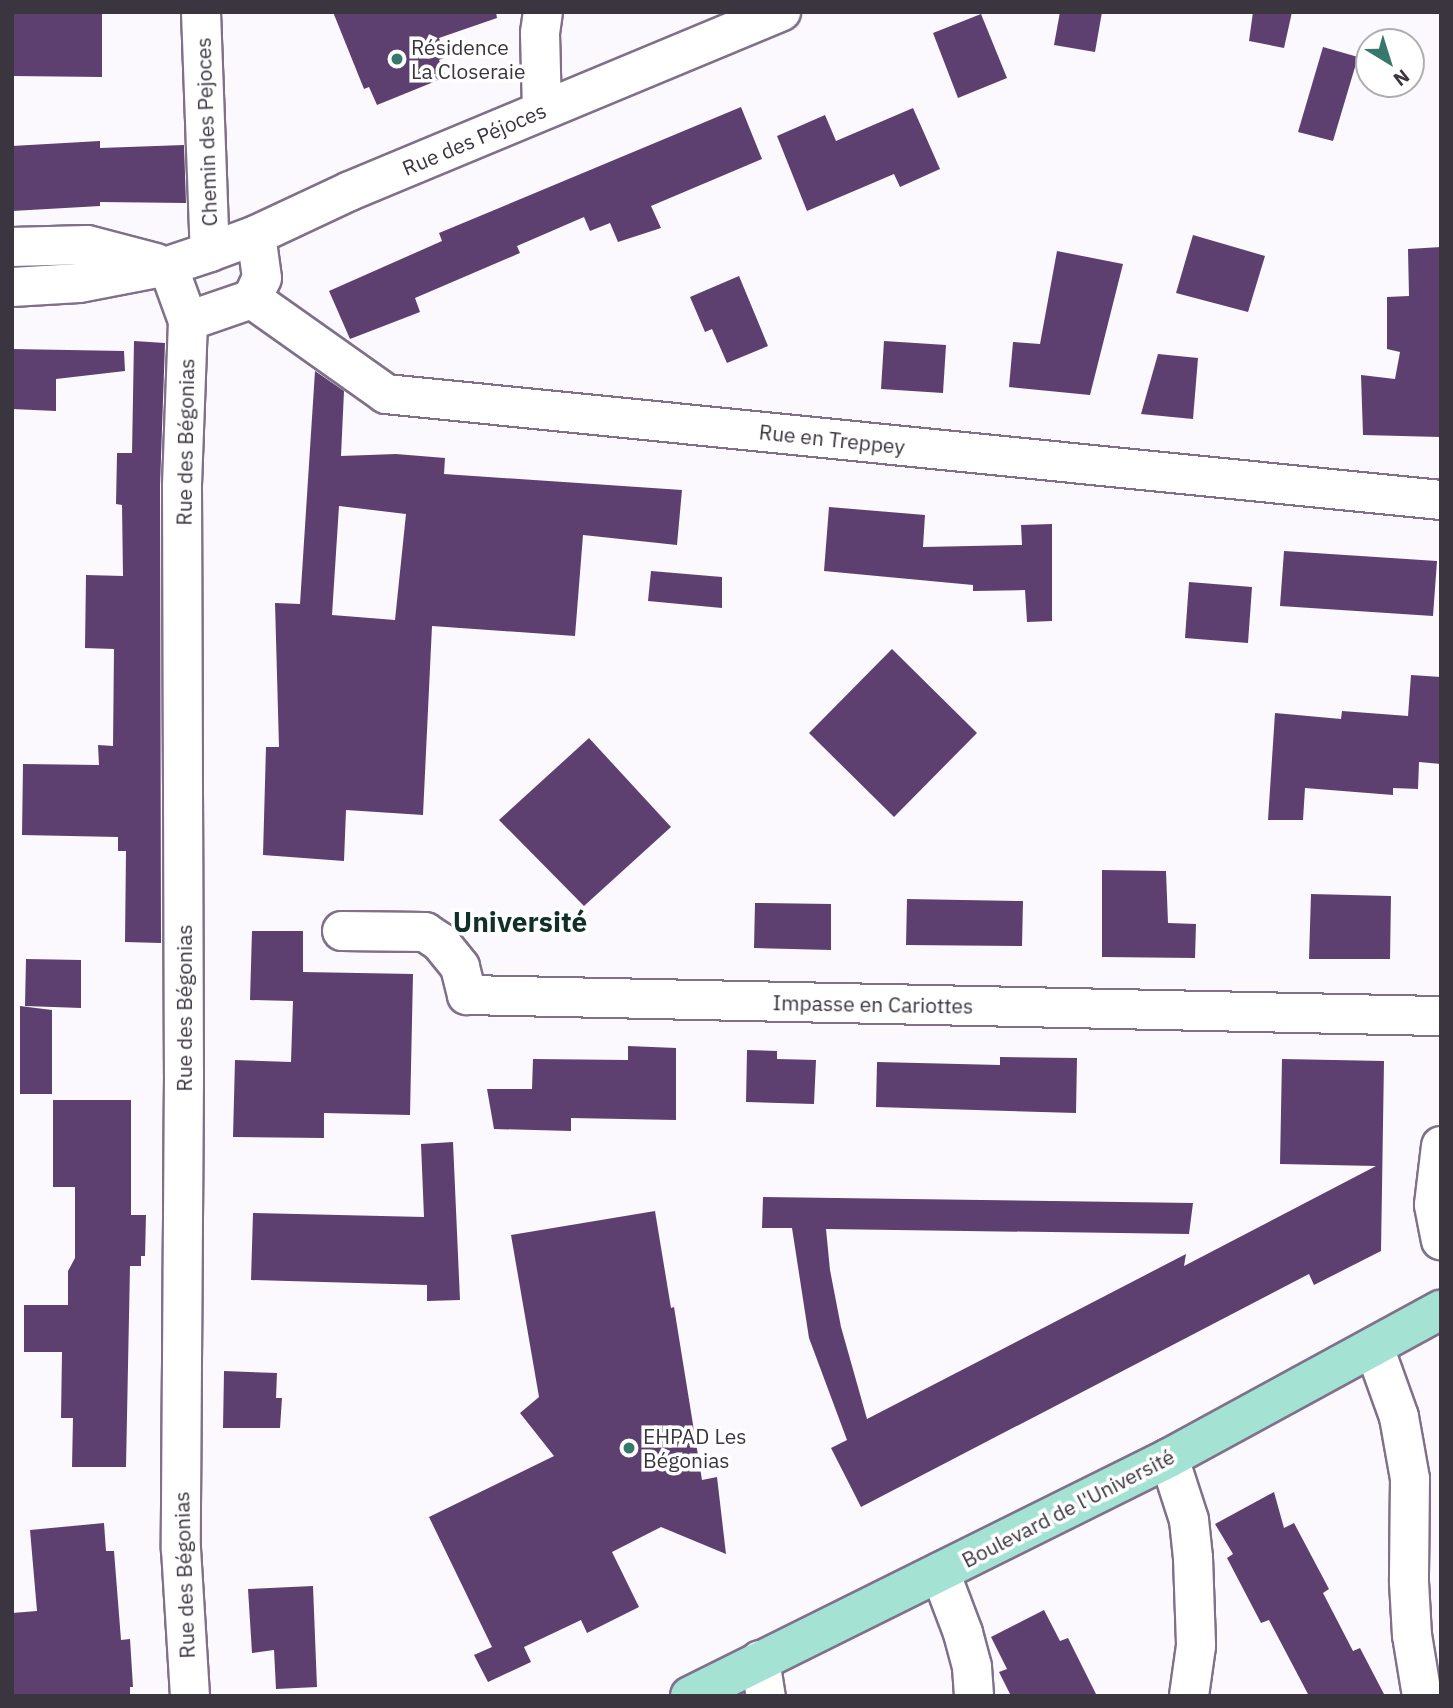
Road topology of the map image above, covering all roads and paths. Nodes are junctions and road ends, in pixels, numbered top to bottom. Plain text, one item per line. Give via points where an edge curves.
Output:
1 (201, 12) edge
2 (543, 12) edge
3 (782, 12) edge
4 (542, 110) junction
5 (256, 235) junction
6 (12, 247) edge
7 (210, 252) junction
8 (168, 266) junction
9 (12, 286) edge
10 (252, 299) junction
11 (188, 321) junction
12 (1441, 500) edge
13 (342, 931) dead end
14 (1441, 1016) edge
15 (1441, 1146) edge
16 (1441, 1240) edge
17 (1441, 1310) edge
18 (1374, 1347) junction
19 (1169, 1458) junction
20 (940, 1572) junction
21 (763, 1678) edge
22 (190, 1696) edge
23 (690, 1696) edge
24 (974, 1696) edge
25 (1189, 1696) edge
26 (1422, 1696) edge

1 - 7 street, Chemin des Pejoces
2 - 4 street
3 - 4 street, Rue des Péjoces
4 - 5 street, Rue des Péjoces
5 - 7 street, Rue des Péjoces
5 - 10 street via 262,278
6 - 8 street via 87,245
7 - 8 street, Rue des Péjoces
8 - 9 street, Rue des Péjoces via 79,283
8 - 11 street
10 - 11 street
10 - 12 street, Rue en Treppey via 386,394
11 - 22 street, Rue des Bégonias via 183,486 181,1549
13 - 14 street, Impasse en Cariottes via 425,932 440,942 460,967 467,995
15 - 16 street via 1434,1205
17 - 18 main road, Boulevard de l'Université
18 - 19 main road, Boulevard de l'Université
18 - 26 street via 1399,1417 1409,1479 1412,1635
19 - 20 main road, Boulevard de l'Université
19 - 25 street via 1189,1520 1194,1558 1196,1646
20 - 21 main road, Boulevard de l'Université
20 - 24 street via 963,1633
21 - 23 main road, Boulevard de l'Université

